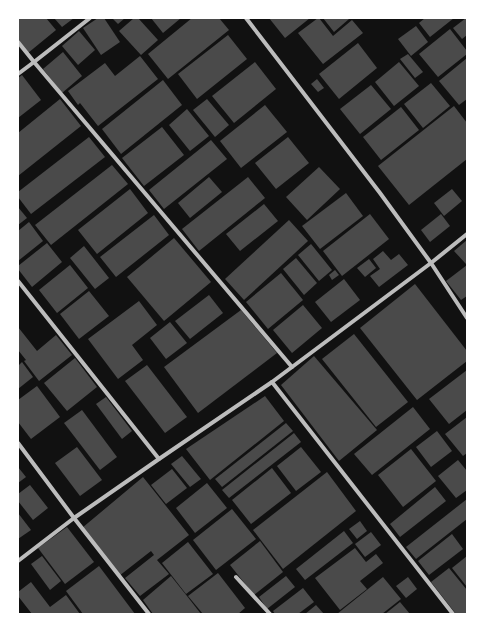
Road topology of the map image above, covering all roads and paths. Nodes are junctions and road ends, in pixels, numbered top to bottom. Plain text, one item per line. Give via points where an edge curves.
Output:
1 (90, 18) edge
2 (246, 18) edge
3 (18, 42) edge
4 (34, 62) junction
5 (18, 74) edge
6 (467, 234) edge
7 (431, 263) junction
8 (18, 281) edge
9 (467, 318) edge
10 (292, 367) junction
11 (272, 382) junction
12 (18, 443) edge
13 (159, 459) junction
14 (74, 518) junction
15 (18, 561) edge
16 (236, 577) dead end
17 (149, 614) edge
18 (270, 614) edge
19 (453, 614) edge

1 - 4 street
2 - 7 street
3 - 4 street
4 - 5 street
4 - 10 street
6 - 7 street
7 - 9 street
7 - 10 street
8 - 13 street
10 - 11 street
11 - 13 street
11 - 19 street
12 - 14 street
13 - 14 street
14 - 15 street
14 - 17 street
16 - 18 street

